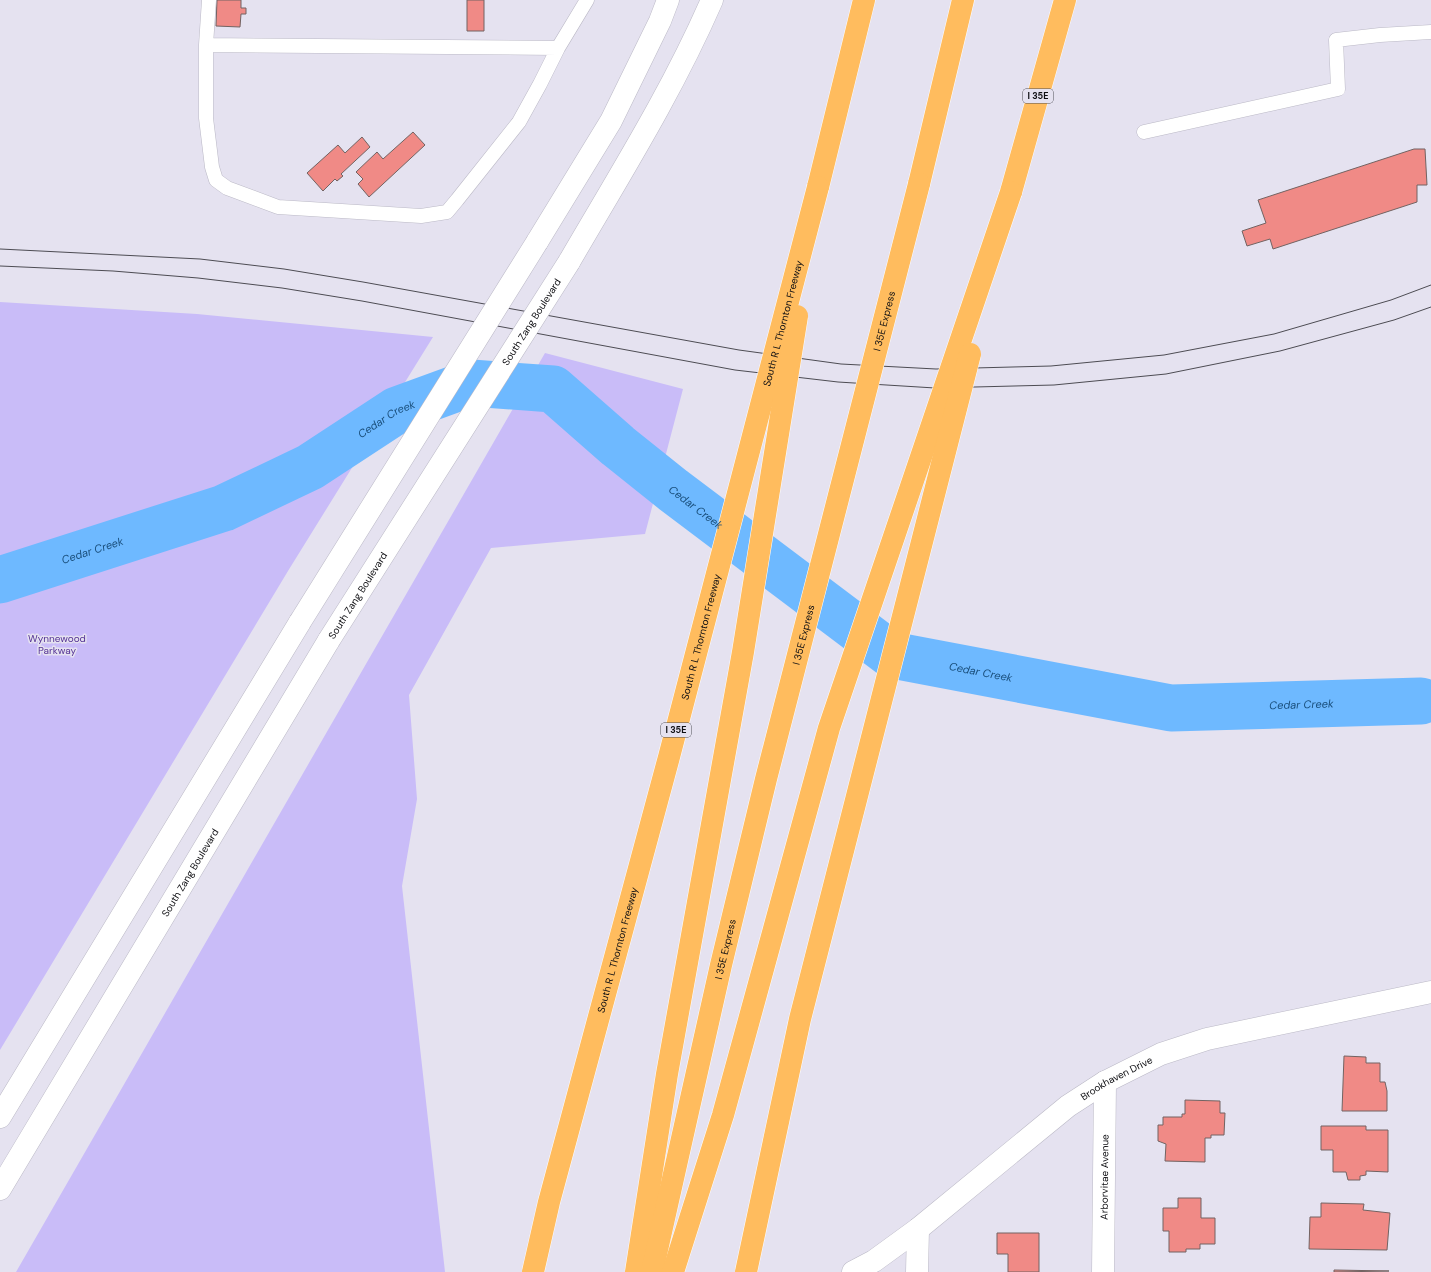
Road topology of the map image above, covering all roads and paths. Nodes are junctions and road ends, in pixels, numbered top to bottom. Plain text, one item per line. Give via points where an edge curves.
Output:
1 (209, 0) edge
2 (587, 0) edge
3 (668, 0) edge
4 (712, 0) edge
5 (864, 0) edge
6 (963, 0) edge
7 (1065, 0) edge
8 (1431, 32) edge
9 (206, 45) junction
10 (558, 48) junction
11 (1144, 132) dead end
12 (818, 187) junction
13 (1012, 192) junction
14 (1431, 992) edge
15 (1105, 1082) junction
16 (0, 1117) edge
17 (0, 1189) edge
18 (918, 1230) junction
19 (533, 1272) edge
20 (636, 1272) edge
21 (652, 1272) edge
22 (673, 1272) edge
23 (746, 1272) edge
24 (853, 1272) edge
25 (917, 1272) edge
26 (1103, 1272) edge

1 - 9 lane
2 - 10 lane
3 - 16 main road, bridge via 611,121 300,622
4 - 17 main road, South Zang Boulevard, bridge via 667,94 569,262 329,640
5 - 12 highway, South R L Thornton Freeway / I 35E
6 - 21 highway, I 35E Express, bridge via 919,184 766,779
7 - 13 highway, I 35E
8 - 11 lane via 1336,40 1338,89
9 - 10 lane
9 - 10 lane via 206,118 216,180 227,188 278,207 421,216 447,212 457,200 519,122
12 - 19 highway, South R L Thornton Freeway / I 35E, bridge via 669,757 551,1194
12 - 20 highway, bridge via 743,652 667,1074
13 - 22 highway, bridge via 829,728 723,1115
13 - 23 highway, I 35E, bridge via 800,1019
14 - 15 main road, Brookhaven Drive via 1207,1040 1162,1054
15 - 18 main road, Brookhaven Drive via 1068,1106
15 - 26 main road, Arborvitae Avenue
18 - 24 main road, Brookhaven Drive via 874,1261
18 - 25 main road

